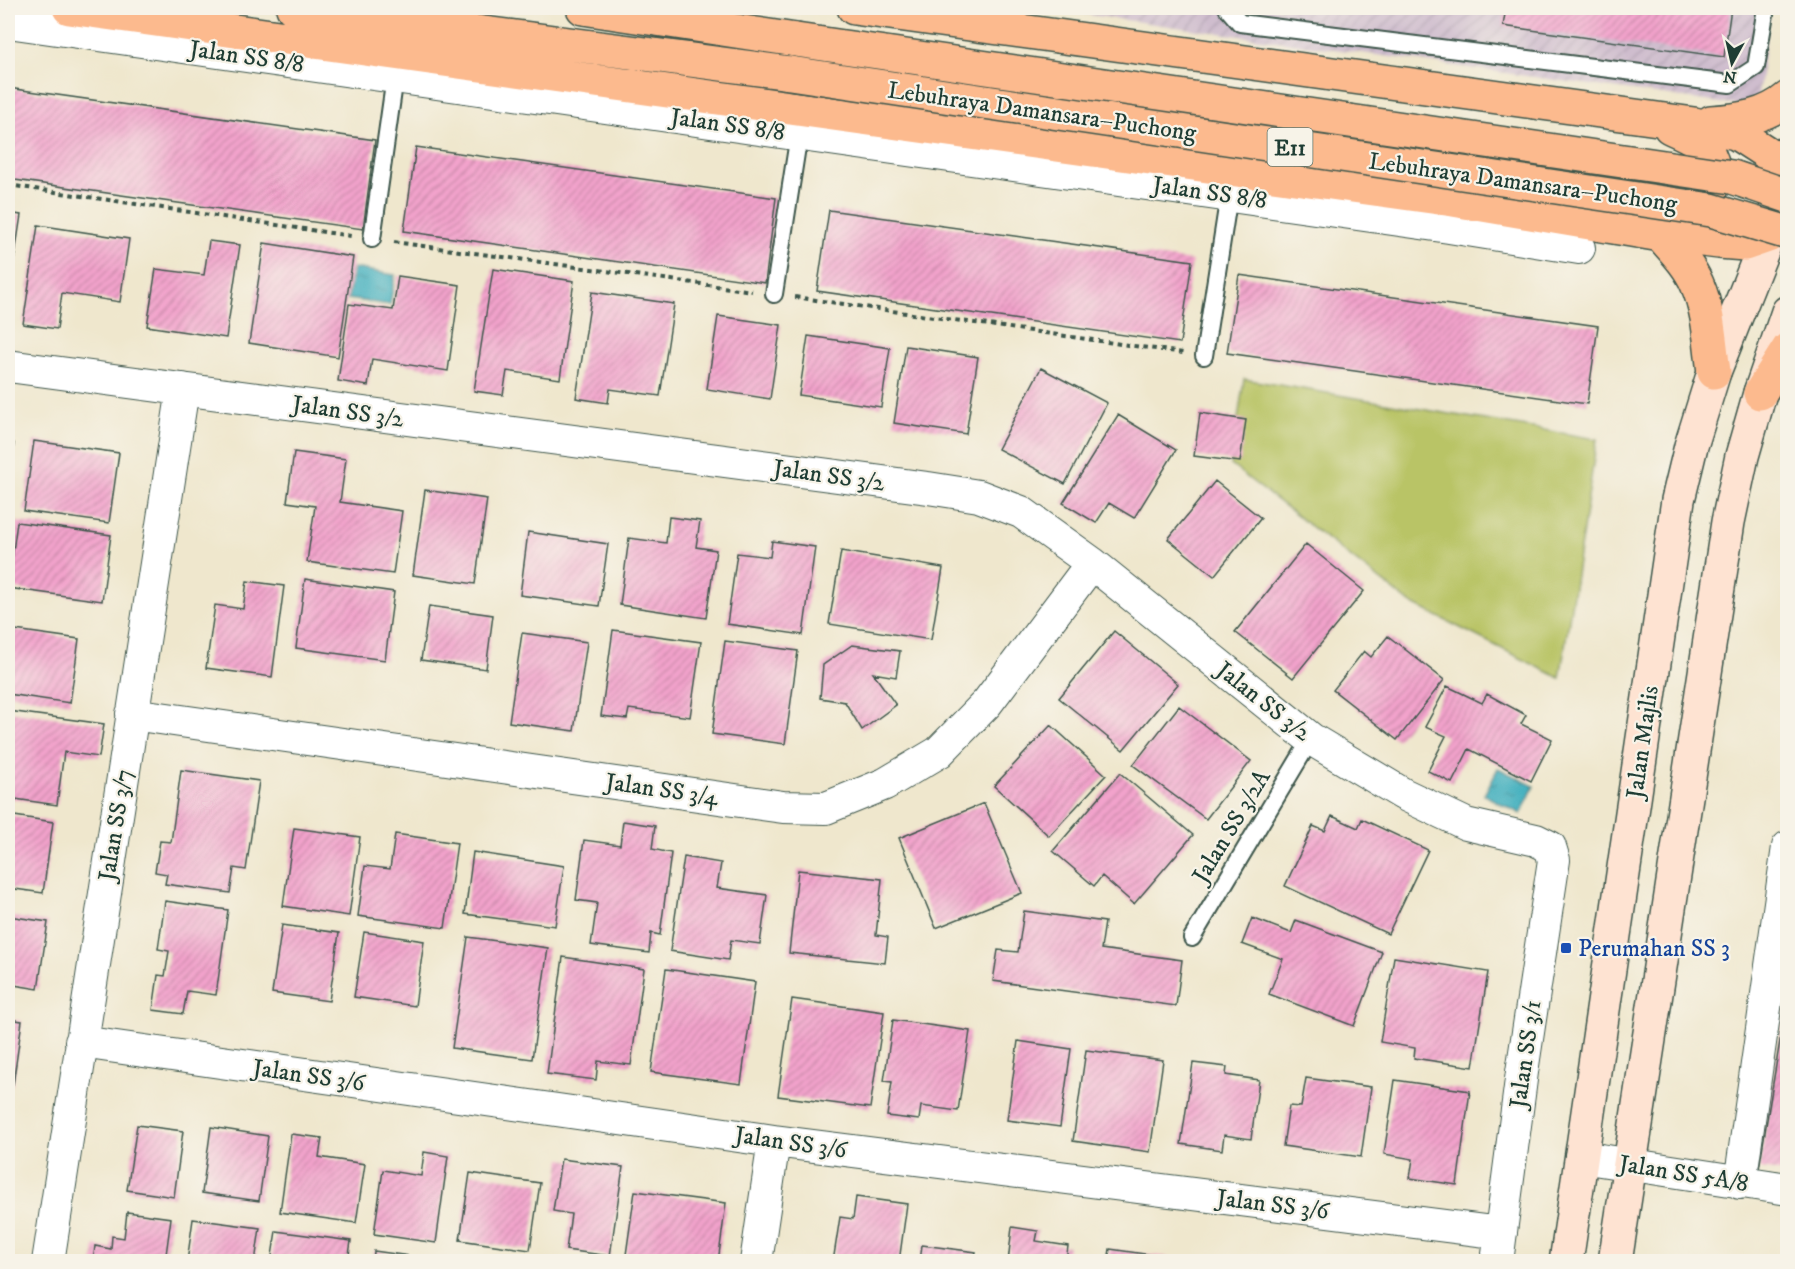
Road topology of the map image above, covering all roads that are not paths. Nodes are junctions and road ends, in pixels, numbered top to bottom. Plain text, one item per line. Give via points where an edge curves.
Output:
1 (69, 8) edge
2 (292, 8) edge
3 (583, 8) edge
4 (854, 8) edge
5 (1227, 8) edge
6 (1766, 8) edge
7 (8, 22) edge
8 (394, 77) junction
9 (1788, 98) edge
10 (1650, 116) junction
11 (1694, 124) junction
12 (799, 134) junction
13 (1229, 195) junction
14 (1784, 203) edge
15 (1451, 214) junction
16 (1627, 228) junction
17 (1661, 235) junction
18 (372, 239) road end
19 (1579, 248) dead end
20 (774, 294) road end
21 (1788, 312) edge
22 (1788, 349) edge
23 (1204, 356) road end
24 (8, 366) edge
25 (1714, 372) junction
26 (183, 389) junction
27 (1760, 393) junction
28 (1092, 563) junction
29 (132, 714) junction
30 (1311, 739) junction
31 (1550, 847) joint
32 (1788, 848) edge
33 (1192, 938) dead end
34 (81, 1042) junction
35 (774, 1140) junction
36 (1581, 1157) junction
37 (1630, 1164) junction
38 (1740, 1183) junction
39 (1788, 1189) edge
40 (1499, 1247) edge
41 (48, 1262) edge
42 (756, 1262) edge
43 (1566, 1262) edge
44 (1615, 1262) edge

1 - 15 highway
2 - 14 highway, Lebuhraya Damansara–Puchong / E11, bridge via 790,73 1712,210
3 - 14 highway, Lebuhraya Damansara–Puchong / E11, bridge via 1732,177
4 - 10 highway
5 - 6 lane via 1240,23 1730,84 1756,67
7 - 8 street, Jalan SS 8/8
8 - 12 street, Jalan SS 8/8
8 - 18 lane
9 - 11 highway via 1755,117
10 - 11 highway
10 - 16 highway via 1706,149 1714,180 1710,198 1698,213 1677,224
11 - 14 highway via 1736,133 1767,153
12 - 13 street, Jalan SS 8/8
12 - 20 lane
13 - 15 street, Jalan SS 8/8
13 - 23 lane
14 - 17 highway via 1745,244
14 - 25 main road, Jalan Majlis
15 - 16 highway
15 - 19 street, Jalan SS 8/8
16 - 17 highway
17 - 25 highway via 1697,284 1705,308
21 - 27 main road
22 - 27 highway
24 - 26 street, Jalan SS 3/2
25 - 36 main road, Jalan Majlis via 1678,500
26 - 28 street, Jalan SS 3/2 via 979,496 1021,512
26 - 29 street, Jalan SS 3/7
27 - 37 main road via 1728,522
28 - 29 street, Jalan SS 3/4 via 987,702 939,752 885,784 826,808 783,807
28 - 30 street, Jalan SS 3/2
29 - 34 street, Jalan SS 3/7
30 - 31 street, Jalan SS 3/2 via 1403,794 1467,824 1536,840
30 - 33 lane, Jalan SS 3/2A
31 - 40 street, Jalan SS 3/1 via 1554,860
32 - 38 street
34 - 35 street, Jalan SS 3/6
34 - 41 street, Jalan SS 3/7
35 - 40 street, Jalan SS 3/6
35 - 42 street
36 - 37 street, Jalan SS 5A/8
36 - 43 main road, Jalan Majlis
37 - 38 street, Jalan SS 5A/8
37 - 44 main road
38 - 39 street, Jalan SS 5A/8

